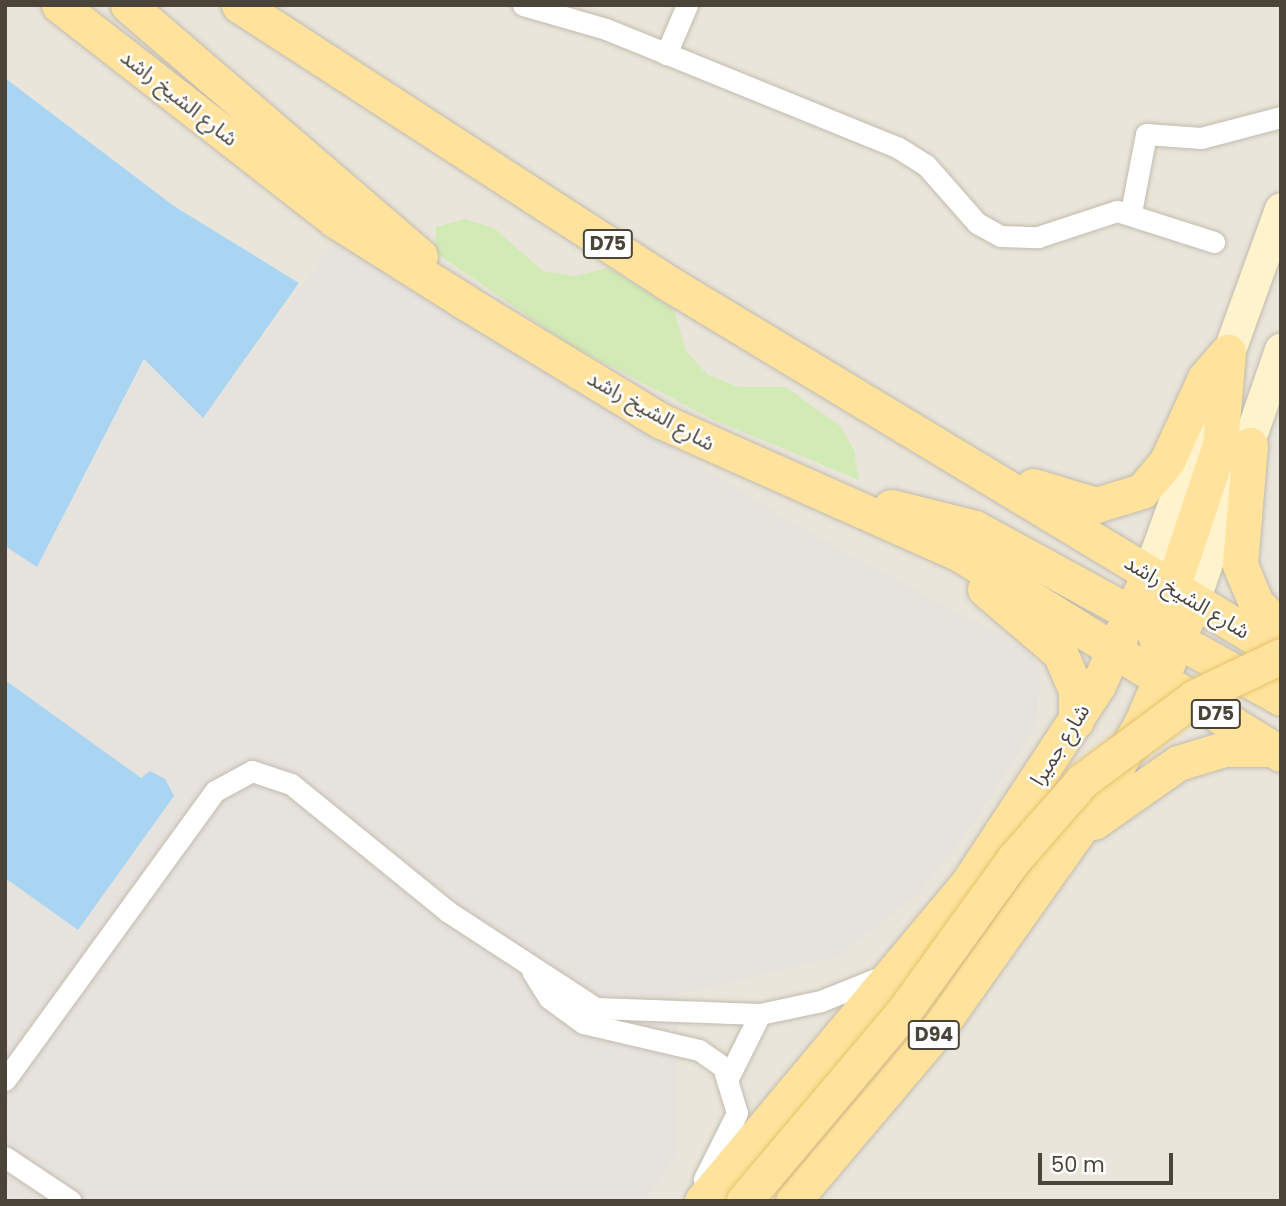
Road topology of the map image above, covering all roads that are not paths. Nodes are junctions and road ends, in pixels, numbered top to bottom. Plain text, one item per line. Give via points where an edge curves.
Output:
1 (59, 5) edge
2 (128, 5) edge
3 (239, 5) edge
4 (523, 5) edge
5 (687, 5) edge
6 (666, 54) junction
7 (1281, 117) edge
8 (1281, 209) edge
9 (1132, 212) junction
10 (1214, 242) dead end
11 (465, 302) junction
12 (1281, 350) edge
13 (1228, 352) junction
14 (1250, 445) junction
15 (982, 474) junction
16 (856, 506) junction
17 (958, 553) junction
18 (1156, 627) junction
19 (1281, 629) edge
20 (1281, 654) edge
21 (1281, 698) edge
22 (1076, 721) junction
23 (1276, 751) edge
24 (1060, 857) junction
25 (921, 947) junction
26 (532, 971) junction
27 (760, 1014) junction
28 (729, 1076) junction
29 (5, 1080) edge
30 (5, 1157) edge
31 (71, 1201) edge
32 (694, 1201) edge
33 (702, 1201) edge
34 (744, 1201) edge
35 (793, 1201) edge

1 - 11 main road, شارع الشيخ راشد / D75 via 324,212
2 - 11 main road via 369,207
3 - 15 main road, شارع الشيخ راشد / D75 via 506,181
4 - 6 street
5 - 6 street
6 - 9 street via 897,147 926,165 978,223 1000,236 1038,237 1102,213
7 - 9 street via 1209,137 1160,139 1146,134
8 - 13 street
9 - 10 street
11 - 16 main road, شارع الشيخ راشد / D75 via 660,421
12 - 14 street, شارع جميرا
13 - 15 main road via 1196,392 1160,472 1131,497 1085,505
13 - 18 main road via 1220,445
14 - 18 street, شارع جميرا
14 - 19 main road via 1240,565 1256,603
15 - 18 main road, شارع الشيخ راشد / D75
16 - 17 main road, شارع الشيخ راشد / D75
16 - 18 main road via 952,519
17 - 18 main road, شارع الشيخ راشد / D75
17 - 22 main road via 985,590 1060,653 1076,690
18 - 20 main road, شارع الشيخ راشد / D75
18 - 21 main road
18 - 22 main road, شارع جميرا
18 - 23 main road, شارع الشيخ راشد / D75
18 - 24 main road via 1081,792
20 - 34 main road, bridge via 1195,697 1082,781 1014,859 911,1002
22 - 25 main road, شارع جميرا
23 - 24 main road via 1224,749 1164,770 1104,813
24 - 35 main road, D94 via 935,1033
25 - 27 street via 887,974 841,995
25 - 33 main road, شارع جميرا
26 - 27 street via 607,1011
26 - 28 street via 549,998 583,1023 699,1050
26 - 29 street via 291,784 252,771 215,791
27 - 28 street
28 - 32 street via 735,1121
30 - 31 street

